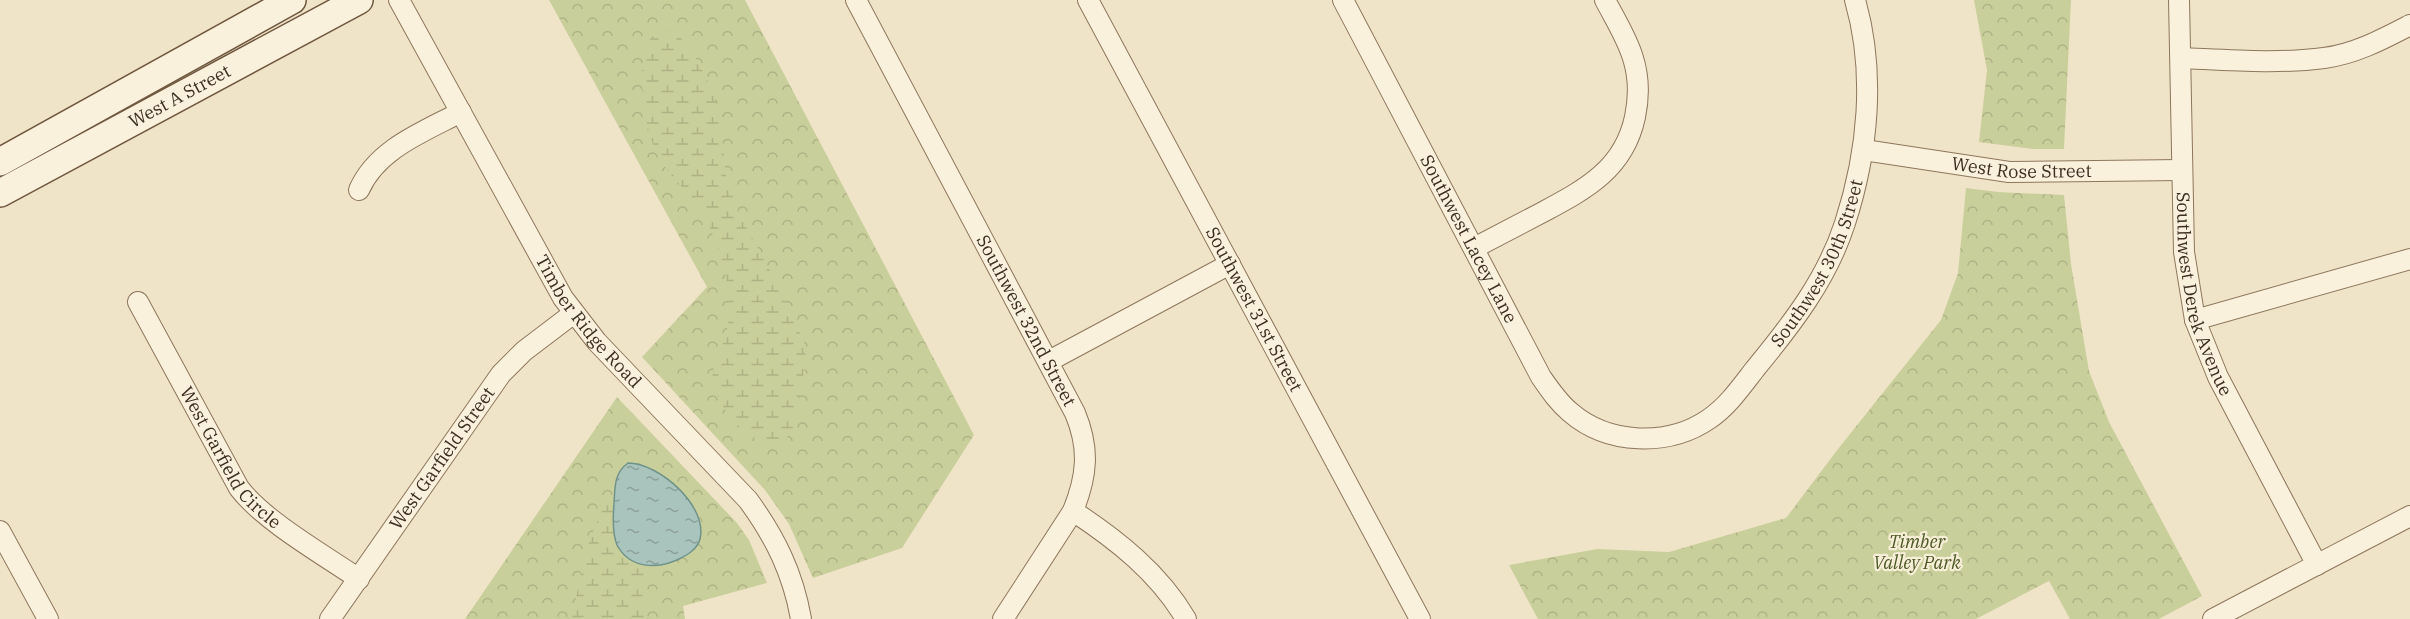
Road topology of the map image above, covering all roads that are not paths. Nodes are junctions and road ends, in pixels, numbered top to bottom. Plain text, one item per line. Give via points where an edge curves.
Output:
1 (292, 0) edge
2 (359, 0) edge
3 (399, 0) edge
4 (856, 0) edge
5 (1088, 0) edge
6 (1343, 0) edge
7 (1605, 0) edge
8 (1855, 0) edge
9 (2179, 0) edge
10 (2410, 25) edge
11 (2181, 58) junction
12 (461, 112) junction
13 (1864, 150) junction
14 (0, 162) edge
15 (2181, 170) junction
16 (359, 190) dead end
17 (0, 194) edge
18 (1474, 248) junction
19 (2410, 258) edge
20 (1230, 264) junction
21 (138, 302) dead end
22 (574, 313) junction
23 (2195, 320) junction
24 (1049, 361) junction
25 (1632, 439) joint
26 (1073, 511) junction
27 (2410, 516) edge
28 (0, 531) edge
29 (2317, 565) junction
30 (359, 579) junction
31 (48, 619) edge
32 (330, 619) edge
33 (801, 619) edge
34 (1003, 619) edge
35 (1186, 619) edge
36 (1420, 619) edge
37 (2213, 619) edge

1 - 14 main road, West A Street
2 - 17 main road, West A Street
3 - 12 street, Timber Ridge Road
4 - 24 street, Southwest 32nd Street
5 - 20 street, Southwest 31st Street
6 - 18 street, Southwest Lacey Lane
7 - 18 street via 1634,59 1638,81 1633,126 1616,161 1588,187
8 - 13 street, Southwest 30th Street via 1867,81
9 - 11 street, Southwest Derek Avenue
10 - 11 street via 2360,49 2325,58
11 - 15 street, Southwest Derek Avenue
12 - 16 street via 384,155 365,176
12 - 22 street, Timber Ridge Road
13 - 15 street, West Rose Street via 2009,172
13 - 25 street, Southwest 30th Street via 1856,189 1830,261 1794,322 1728,404 1710,418 1676,435
15 - 23 street, Southwest Derek Avenue via 2186,273
18 - 25 street, Southwest Lacey Lane via 1554,397 1590,426
19 - 23 street
20 - 24 street
20 - 36 street, Southwest 31st Street
21 - 30 street, West Garfield Circle via 247,499
22 - 30 street, West Garfield Street via 501,374
22 - 33 street, Timber Ridge Road via 766,524 786,562
23 - 29 street, Southwest Derek Avenue via 2218,377
24 - 26 street, Southwest 32nd Street via 1083,434 1085,473
26 - 34 street, Southwest 32nd Street
26 - 35 street via 1138,559
27 - 29 street
28 - 31 street
29 - 37 street
30 - 32 street, West Garfield Street

